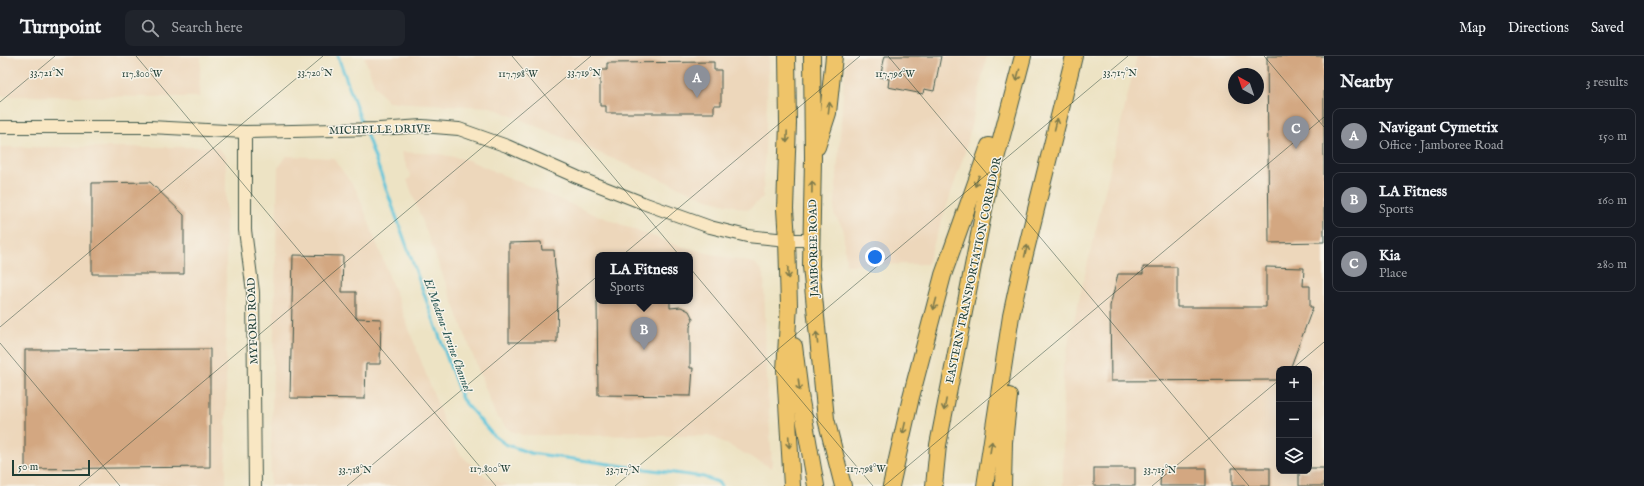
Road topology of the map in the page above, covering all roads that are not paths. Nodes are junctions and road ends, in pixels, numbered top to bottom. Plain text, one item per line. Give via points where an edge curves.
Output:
1 (787, 56) edge
2 (812, 56) edge
3 (834, 56) edge
4 (1023, 56) edge
5 (1074, 56) edge
6 (1013, 94) junction
7 (0, 127) edge
8 (245, 132) junction
9 (813, 158) junction
10 (787, 240) junction
11 (812, 240) junction
12 (1021, 270) junction
13 (789, 305) junction
14 (255, 486) edge
15 (792, 486) edge
16 (816, 486) edge
17 (844, 486) edge
18 (891, 486) edge
19 (934, 486) edge
20 (985, 486) edge
21 (1003, 486) edge

1 -> 10 highway
2 - 9 highway, JAMBOREE ROAD
9 -> 3 highway via 828,113
4 -> 6 highway, EASTERN TRANSPORTATION CORRIDOR
12 -> 5 highway
6 -> 18 highway via 991,141 943,275
6 -> 19 highway, EASTERN TRANSPORTATION CORRIDOR via 988,189 938,445
7 - 8 street, MICHELLE DRIVE via 150,127
8 - 10 street, MICHELLE DRIVE via 422,126 459,129 687,219 747,236
8 - 14 street, MYFORD ROAD via 245,230 253,292
11 -> 9 highway, JAMBOREE ROAD
10 - 11 street, MICHELLE DRIVE
10 -> 13 highway
17 -> 11 highway, JAMBOREE ROAD via 826,419 811,266
20 -> 12 highway via 1011,316
12 - 21 highway via 1004,442
13 -> 15 highway via 785,370
13 -> 16 highway via 801,401

